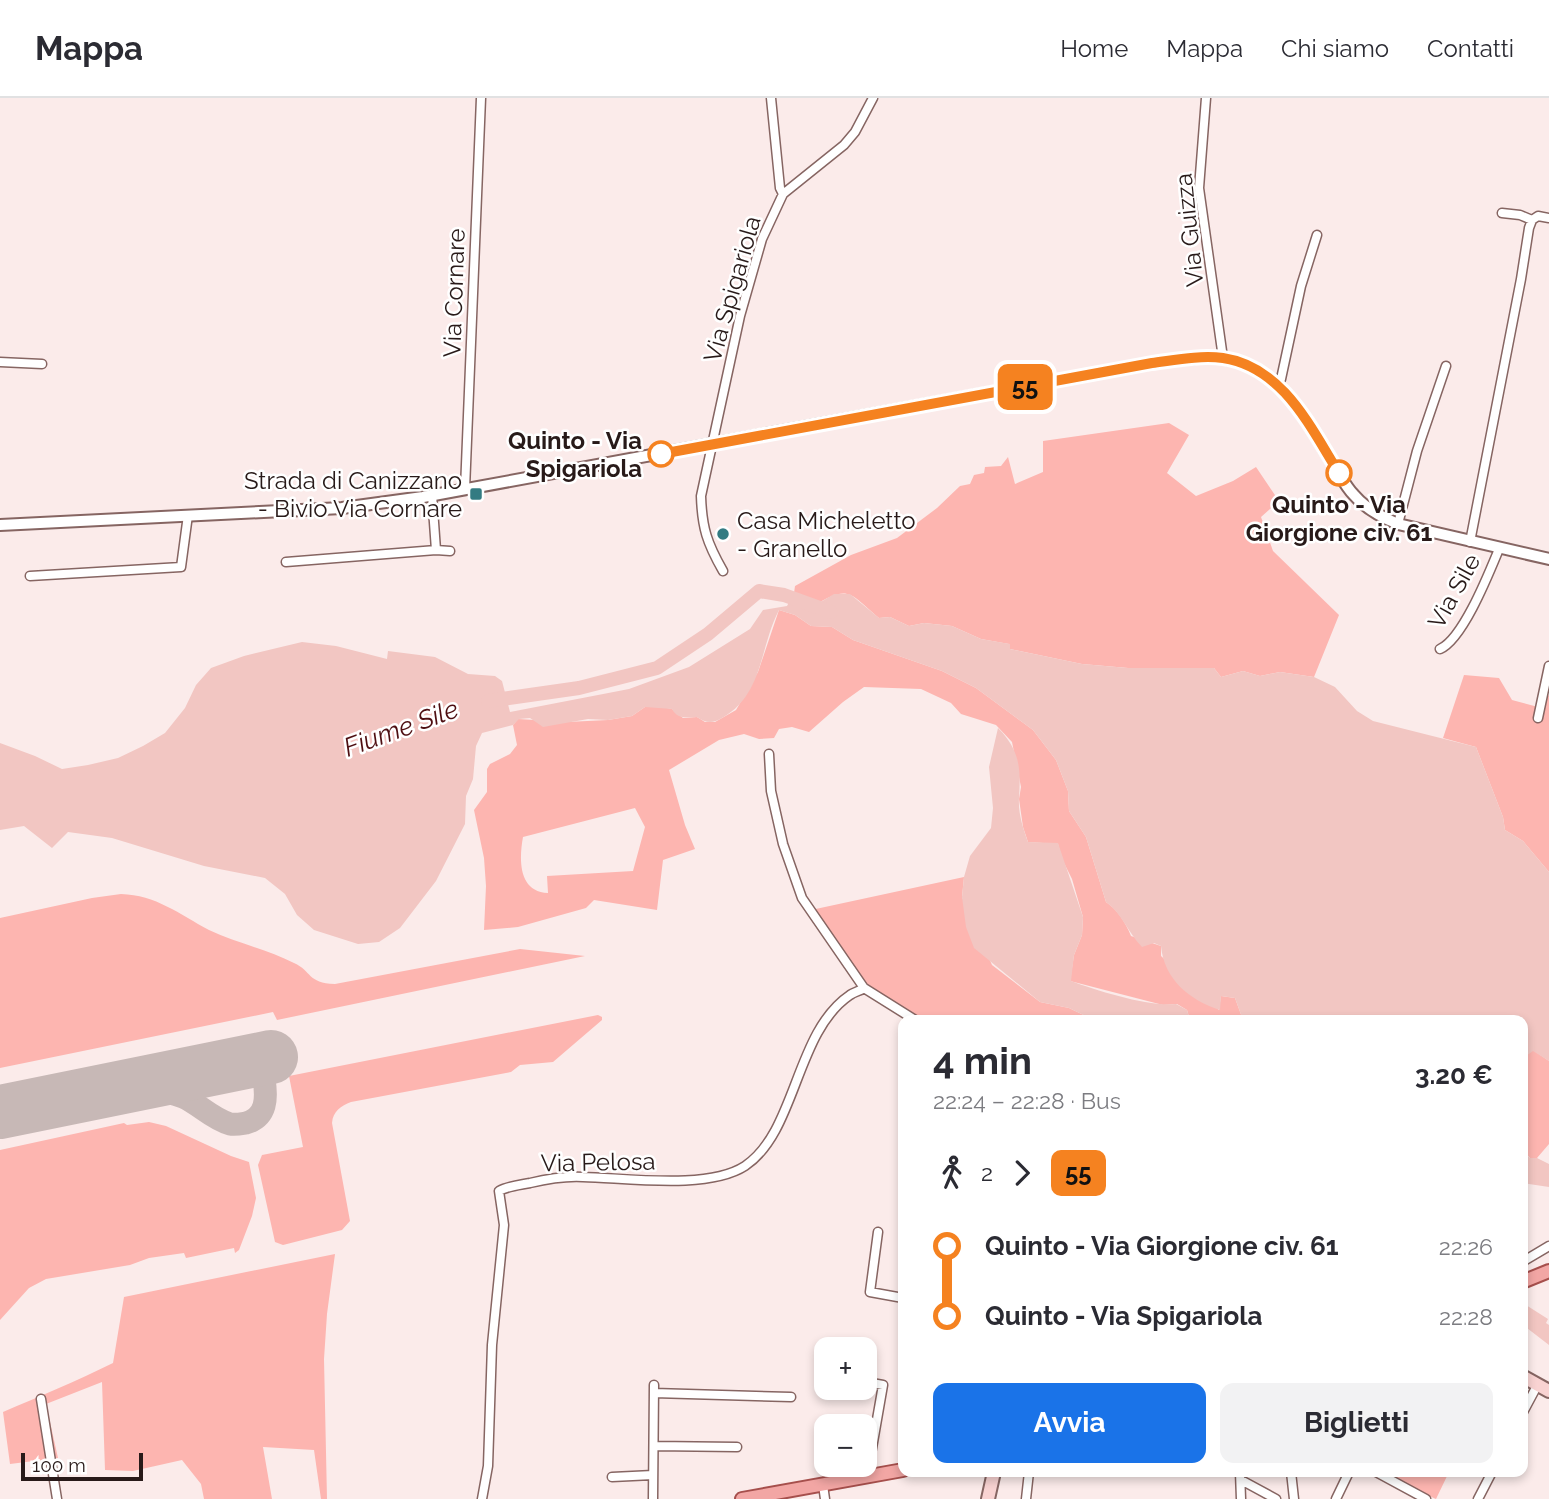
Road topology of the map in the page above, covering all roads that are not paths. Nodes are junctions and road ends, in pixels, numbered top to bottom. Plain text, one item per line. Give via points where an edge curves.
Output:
1 (481, 98) edge
2 (771, 98) edge
3 (873, 98) edge
4 (1206, 98) edge
5 (783, 194) junction
6 (1502, 213) dead end
7 (1549, 218) edge
8 (1532, 220) junction
9 (1317, 235) dead end
10 (1223, 358) junction
11 (0, 362) edge
12 (42, 364) dead end
13 (1446, 366) dead end
14 (1278, 384) junction
15 (712, 445) junction
16 (465, 489) junction
17 (432, 495) junction
18 (188, 515) junction
19 (1398, 524) junction
20 (0, 525) edge
21 (1470, 541) junction
22 (1499, 549) junction
23 (436, 550) junction
24 (450, 551) dead end
25 (1549, 559) edge
26 (286, 562) dead end
27 (723, 571) dead end
28 (30, 576) dead end
29 (1440, 649) dead end
30 (1549, 666) edge
31 (1538, 718) dead end
32 (769, 754) dead end
33 (864, 988) junction
34 (907, 1015) edge
35 (878, 1232) dead end
36 (1549, 1246) edge
37 (1528, 1258) edge
38 (1549, 1271) edge
39 (1528, 1280) edge
40 (898, 1297) edge
41 (877, 1384) edge
42 (1543, 1388) edge
43 (791, 1397) dead end
44 (41, 1399) dead end
45 (1528, 1407) edge
46 (877, 1419) edge
47 (654, 1446) junction
48 (737, 1447) dead end
49 (898, 1471) edge
50 (653, 1475) junction
51 (877, 1475) edge
52 (612, 1477) dead end
53 (869, 1477) edge
54 (992, 1477) edge
55 (1028, 1477) edge
56 (1240, 1477) edge
57 (1242, 1477) edge
58 (1292, 1477) edge
59 (1347, 1477) edge
60 (1385, 1477) edge
61 (1489, 1477) edge
62 (823, 1485) junction
63 (57, 1499) edge
64 (482, 1499) edge
65 (653, 1499) edge
66 (742, 1499) edge
67 (825, 1499) edge
68 (988, 1499) edge
69 (1026, 1499) edge
70 (1241, 1499) edge
71 (1276, 1499) edge
72 (1294, 1499) edge
73 (1336, 1499) edge
74 (1426, 1499) edge
75 (1478, 1499) edge

1 - 16 street, Via Cornare
2 - 5 street
3 - 5 street, Via Spigariola via 844,145
4 - 10 street, Via Guizza via 1199,188
5 - 15 street, Via Spigariola via 758,250
6 - 8 street
7 - 8 street
8 - 21 street
9 - 14 street
10 - 14 street
10 - 15 street via 1152,363
11 - 12 street
13 - 19 street
14 - 19 street via 1301,411 1352,494
15 - 16 street
15 - 27 street, Via Spigariola via 701,496 702,523
16 - 17 street
17 - 18 street via 342,508
17 - 23 street
18 - 20 street
18 - 28 street via 181,567
19 - 21 street
21 - 22 street
22 - 25 street
22 - 29 street, Via Sile via 1467,616 1447,646
23 - 24 street
23 - 26 street
30 - 31 street
32 - 33 street via 771,791 783,844 802,898
33 - 34 street
33 - 64 street, Via Pelosa via 851,994 826,1019 770,1138 746,1165 712,1178 560,1177 499,1191 504,1225
35 - 40 street via 870,1292
36 - 37 street
38 - 39 main road
41 - 46 street via 883,1385
42 - 45 street
43 - 47 street via 654,1389
44 - 63 street
47 - 48 street
47 - 50 street
49 - 51 main road
50 - 52 street
50 - 65 street
53 - 62 main road
54 - 68 main road
55 - 69 street
56 - 70 street
57 - 71 street
58 - 72 street
59 - 73 street
60 - 74 street
61 - 75 street
62 - 66 main road
62 - 67 street

